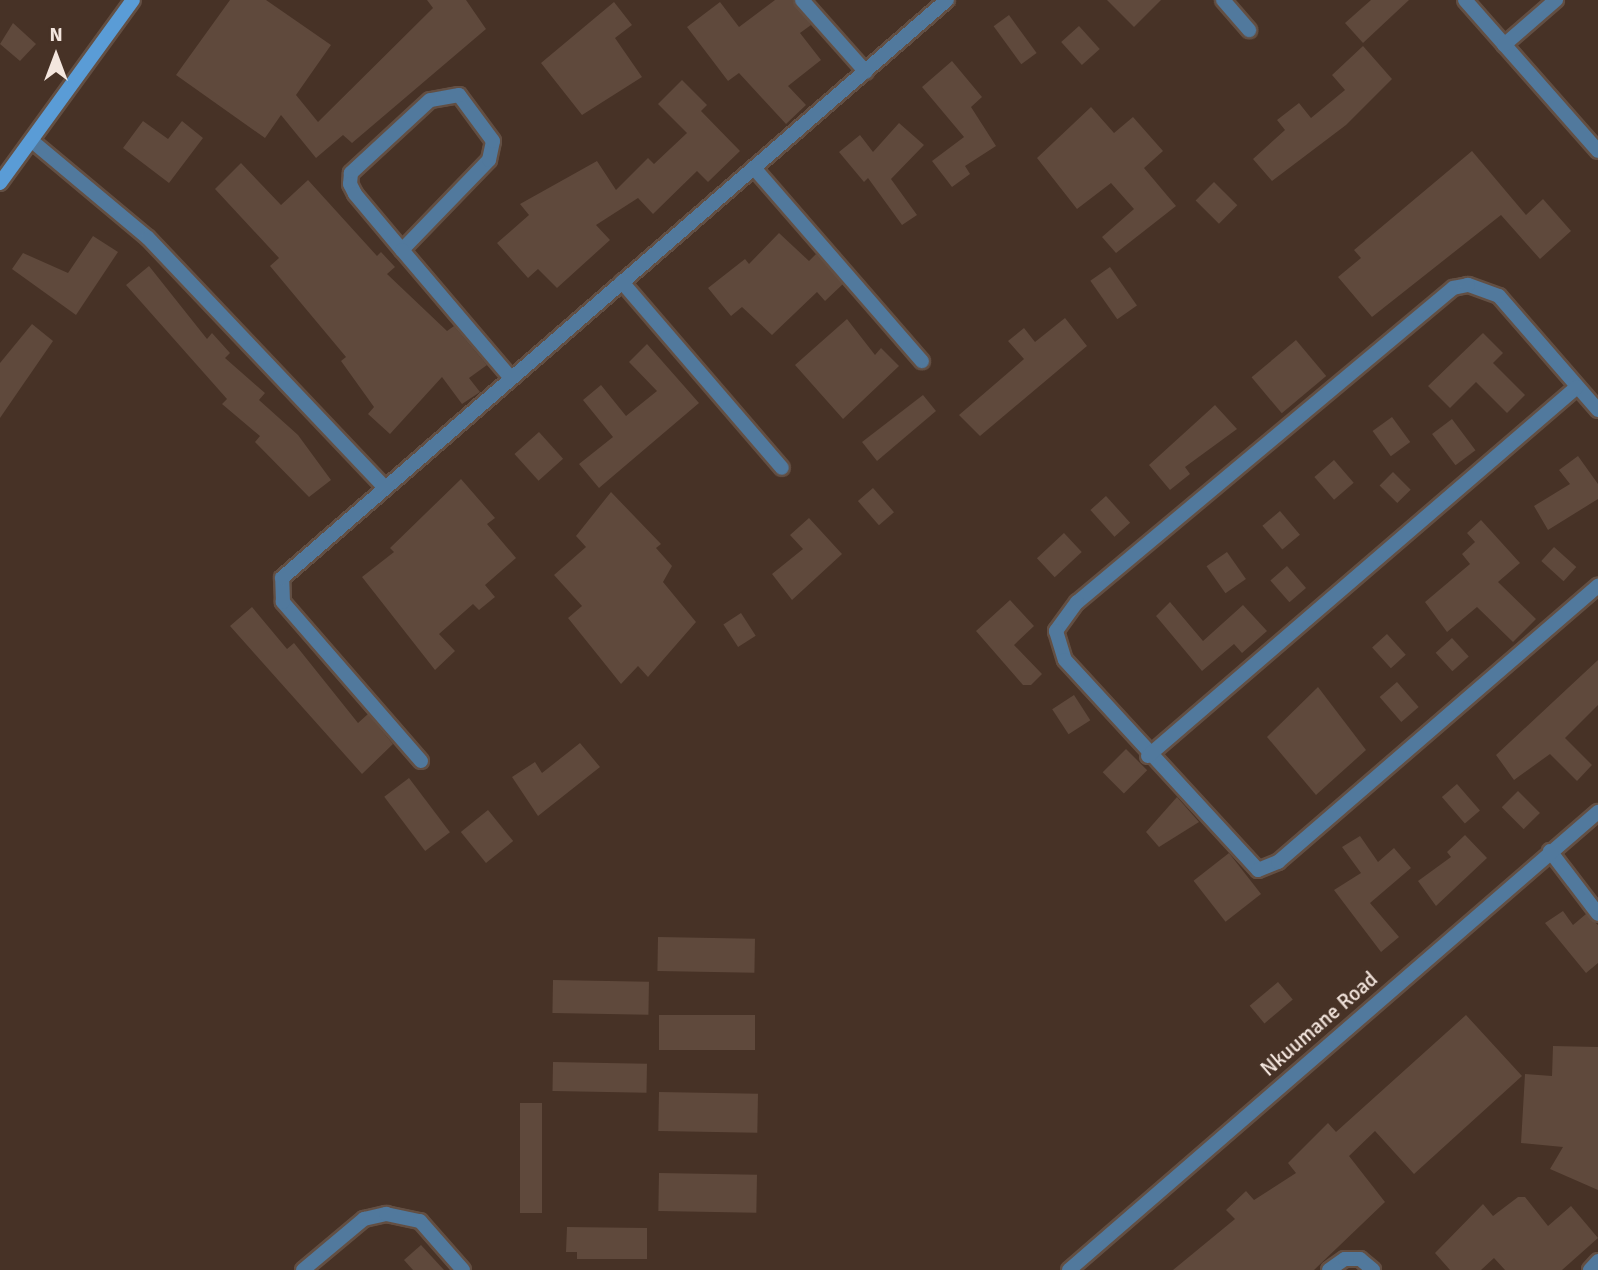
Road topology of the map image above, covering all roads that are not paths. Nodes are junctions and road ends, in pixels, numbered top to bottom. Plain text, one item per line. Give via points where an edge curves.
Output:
1 (132, 0) edge
2 (802, 0) edge
3 (947, 0) edge
4 (1223, 0) edge
5 (1465, 0) edge
6 (1556, 0) edge
7 (1249, 30) dead end
8 (1504, 45) junction
9 (866, 72) junction
10 (32, 141) junction
11 (1598, 151) edge
12 (754, 168) junction
13 (0, 183) edge
14 (402, 250) junction
15 (622, 282) junction
16 (922, 361) dead end
17 (510, 377) junction
18 (1577, 387) junction
19 (1598, 410) edge
20 (782, 468) dead end
21 (384, 488) junction
22 (1598, 586) edge
23 (1148, 755) junction
24 (421, 761) dead end
25 (1598, 812) edge
26 (1550, 851) junction
27 (1598, 915) edge
28 (1598, 1261) edge
29 (303, 1270) edge
30 (463, 1270) edge
31 (1069, 1270) edge
32 (1329, 1270) edge
33 (1373, 1270) edge
34 (1590, 1270) edge

1 - 10 street
2 - 9 street
3 - 9 street
4 - 7 street
5 - 8 street
6 - 8 street
8 - 11 street
9 - 12 street
10 - 13 street
10 - 21 street via 148,238
12 - 15 street
12 - 16 street
14 - 14 street via 489,160 492,141 459,95 430,100 351,173 355,194
14 - 17 street
15 - 17 street
15 - 20 street
17 - 21 street
18 - 19 street
18 - 23 street
18 - 23 street via 1499,296 1468,285 1453,288 1077,602 1056,631 1059,648
21 - 24 street via 282,578 278,589
22 - 23 street via 1268,868 1249,865
25 - 26 street, Nkuumane Road
26 - 27 street
26 - 31 street, Nkuumane Road
28 - 34 street
29 - 30 street via 364,1219 386,1214 419,1222
32 - 33 street via 1345,1259 1360,1259

